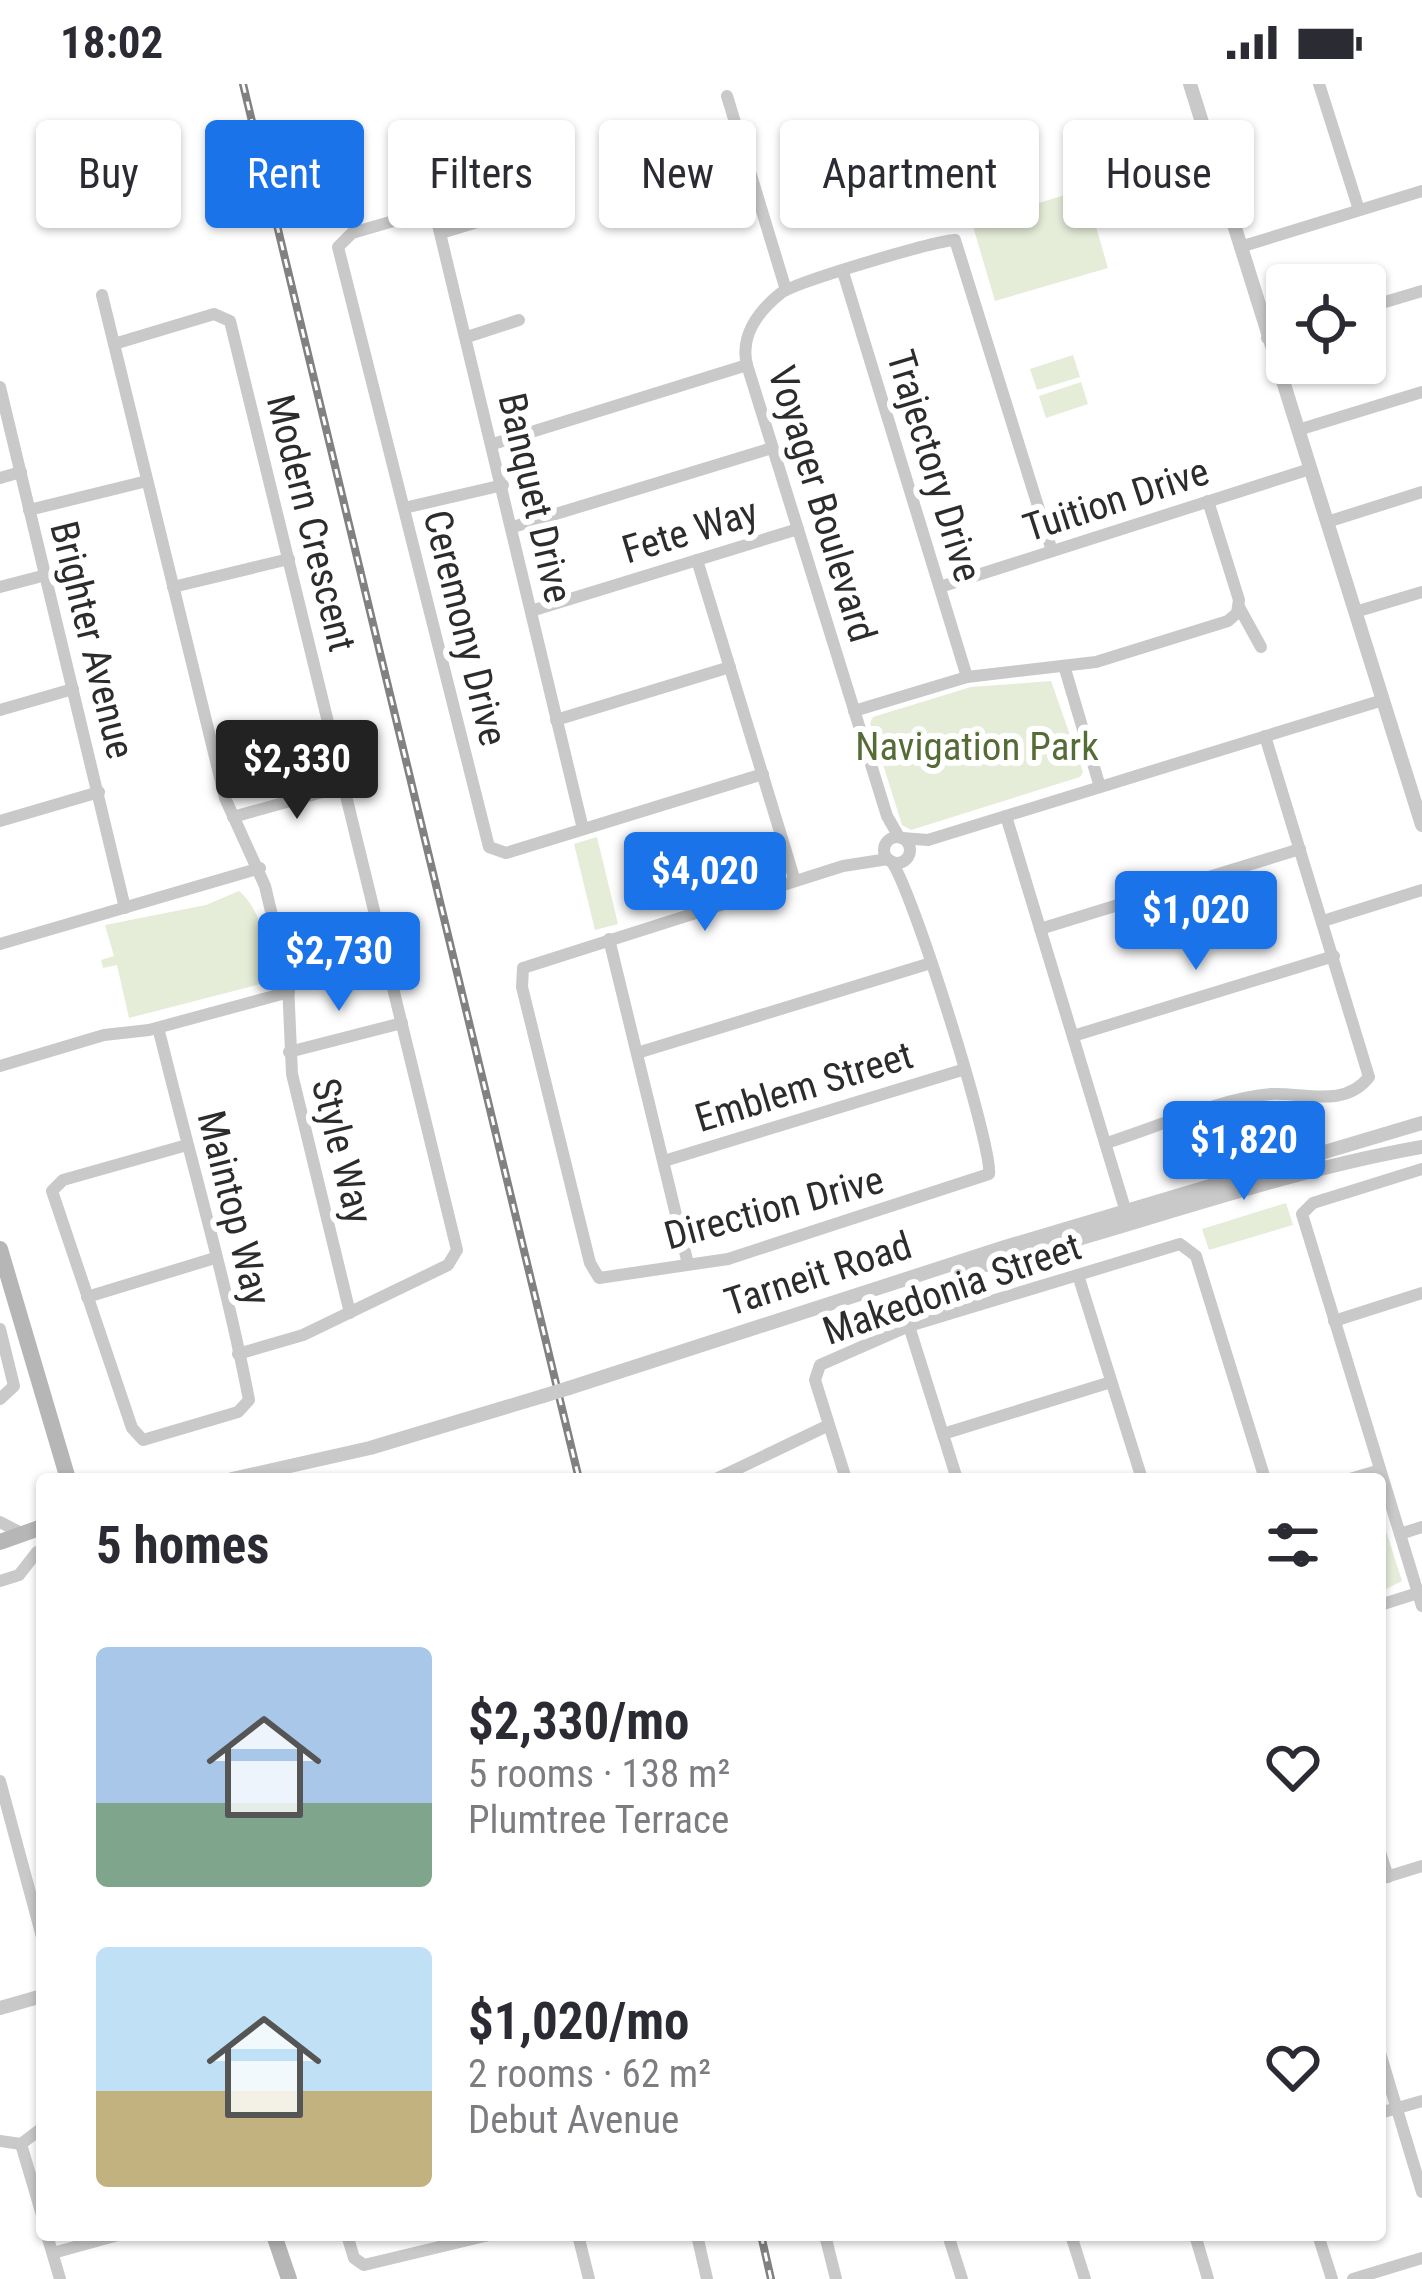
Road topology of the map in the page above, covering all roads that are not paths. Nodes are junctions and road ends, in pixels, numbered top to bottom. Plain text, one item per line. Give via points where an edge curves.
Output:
1 (1190, 84) edge
2 (1319, 84) edge
3 (727, 96) dead end
4 (1422, 191) edge
5 (1359, 210) junction
6 (388, 223) edge
7 (440, 228) edge
8 (458, 228) edge
9 (441, 233) junction
10 (1240, 247) junction
11 (844, 272) junction
12 (786, 290) junction
13 (1422, 291) edge
14 (102, 295) dead end
15 (1386, 302) edge
16 (520, 320) dead end
17 (1266, 335) edge
18 (466, 337) junction
19 (114, 344) junction
20 (747, 365) junction
21 (1282, 384) edge
22 (0, 387) edge
23 (1422, 392) edge
24 (1298, 430) junction
25 (493, 444) junction
26 (772, 448) junction
27 (1310, 469) junction
28 (21, 472) junction
29 (0, 478) edge
30 (148, 481) junction
31 (502, 484) junction
32 (1422, 492) edge
33 (1208, 501) junction
34 (404, 508) junction
35 (28, 510) junction
36 (1327, 522) junction
37 (513, 527) junction
38 (798, 529) junction
39 (1052, 551) junction
40 (289, 559) junction
41 (697, 560) junction
42 (46, 574) junction
43 (0, 587) edge
44 (173, 587) junction
45 (940, 587) junction
46 (1422, 592) edge
47 (1239, 607) junction
48 (531, 611) junction
49 (1355, 612) junction
50 (1261, 647) dead end
51 (730, 667) junction
52 (1065, 669) junction
53 (967, 677) junction
54 (73, 689) junction
55 (1383, 700) junction
56 (0, 710) edge
57 (854, 711) junction
58 (556, 720) junction
59 (1265, 736) junction
60 (763, 774) junction
61 (344, 786) junction
62 (1100, 787) junction
63 (99, 792) junction
64 (887, 816) junction
65 (1006, 816) junction
66 (233, 817) junction
67 (0, 821) edge
68 (1422, 825) edge
69 (583, 830) junction
70 (901, 838) junction
71 (928, 840) junction
72 (1300, 849) junction
73 (887, 853) junction
74 (907, 857) junction
75 (260, 868) junction
76 (796, 881) junction
77 (905, 883) junction
78 (1422, 890) edge
79 (125, 908) junction
80 (1323, 921) junction
81 (1040, 929) junction
82 (609, 939) junction
83 (0, 944) edge
84 (1334, 956) junction
85 (931, 963) junction
86 (289, 992) junction
87 (402, 1023) junction
88 (158, 1028) junction
89 (1073, 1036) junction
90 (289, 1052) junction
91 (637, 1052) junction
92 (1, 1065) edge
93 (962, 1070) junction
94 (1422, 1123) edge
95 (1106, 1143) junction
96 (187, 1144) junction
97 (1422, 1147) edge
98 (664, 1161) junction
99 (1422, 1169) edge
100 (1246, 1190) junction
101 (1126, 1212) junction
102 (1112, 1232) junction
103 (0, 1249) edge
104 (215, 1258) junction
105 (688, 1264) junction
106 (1078, 1275) junction
107 (894, 1286) junction
108 (1422, 1293) edge
109 (87, 1297) junction
110 (350, 1313) junction
111 (1334, 1321) junction
112 (909, 1327) junction
113 (0, 1329) edge
114 (7, 1353) junction
115 (238, 1354) junction
116 (1111, 1382) junction
117 (42, 1390) junction
118 (0, 1400) edge
119 (829, 1426) junction
120 (944, 1434) junction
121 (1380, 1470) junction
122 (66, 1473) edge
123 (259, 1473) edge
124 (745, 1473) edge
125 (844, 1473) edge
126 (955, 1473) edge
127 (1140, 1473) edge
128 (1263, 1473) edge
129 (1370, 1473) edge
130 (1381, 1473) edge
131 (1386, 1489) edge
132 (0, 1522) edge
133 (1422, 1527) edge
134 (36, 1529) edge
135 (23, 1534) junction
136 (1400, 1534) junction
137 (0, 1542) edge
138 (36, 1553) edge
139 (0, 1581) edge
140 (1420, 1600) edge
141 (1386, 1604) edge
142 (0, 1781) edge
143 (1422, 1866) edge
144 (1386, 1877) edge
145 (36, 1915) edge
146 (36, 1998) edge
147 (0, 2008) edge
148 (1386, 2074) edge
149 (1422, 2101) edge
150 (1396, 2108) junction
151 (1386, 2112) edge
152 (36, 2133) edge
153 (0, 2141) edge
154 (21, 2144) junction
155 (1422, 2192) edge
156 (36, 2195) edge
157 (49, 2241) edge
158 (96, 2241) edge
159 (280, 2241) edge
160 (349, 2241) edge
161 (464, 2241) edge
162 (580, 2241) edge
163 (698, 2241) edge
164 (826, 2241) edge
165 (950, 2241) edge
166 (1073, 2241) edge
167 (1197, 2241) edge
168 (1320, 2241) edge
169 (52, 2253) junction
170 (1422, 2258) edge
171 (287, 2271) edge
172 (60, 2279) edge
173 (589, 2279) edge
174 (707, 2279) edge
175 (836, 2279) edge
176 (962, 2279) edge
177 (1085, 2279) edge
178 (1208, 2279) edge
179 (1332, 2279) edge
180 (1353, 2279) edge

1 - 10 street
2 - 5 street
3 - 12 street via 734,143
4 - 5 street
5 - 10 street
6 - 34 street, Ceremony Drive via 352,233 338,248
7 - 9 street, Banquet Drive
8 - 9 street
9 - 18 street, Banquet Drive
10 - 17 street
11 - 12 street
11 - 39 street via 950,239 958,244
11 - 45 street, Trajectory Drive
12 - 20 street, Voyager Boulevard via 745,337
13 - 15 street
14 - 19 street, Style Way
16 - 18 street
18 - 25 street, Banquet Drive
19 - 30 street, Style Way
19 - 40 street, Modern Crescent via 214,314 228,319
20 - 25 street
20 - 26 street, Voyager Boulevard
21 - 24 street
22 - 28 street, Brighter Avenue
23 - 24 street
24 - 27 street
25 - 31 street, Banquet Drive
26 - 37 street
26 - 38 street, Voyager Boulevard
27 - 33 street, Tuition Drive
27 - 36 street
28 - 29 street
28 - 35 street, Brighter Avenue
30 - 35 street
30 - 44 street, Style Way
31 - 34 street
31 - 37 street, Banquet Drive
32 - 36 street
33 - 39 street, Tuition Drive
33 - 47 street
34 - 69 street, Ceremony Drive via 489,847 506,853
35 - 42 street, Brighter Avenue
36 - 49 street
37 - 48 street, Banquet Drive
38 - 41 street, Fete Way
38 - 57 street, Voyager Boulevard
39 - 45 street, Tuition Drive
40 - 44 street
40 - 61 street, Modern Crescent
41 - 48 street, Fete Way
41 - 51 street
42 - 43 street
42 - 54 street, Brighter Avenue
44 - 66 street, Style Way
45 - 53 street, Trajectory Drive
46 - 49 street
47 - 50 street
47 - 52 street via 1228,621
48 - 58 street, Banquet Drive
49 - 55 street
51 - 58 street
51 - 60 street
52 - 53 street
52 - 62 street
53 - 57 street
54 - 56 street
54 - 63 street, Brighter Avenue
55 - 59 street
55 - 68 street
57 - 64 street, Voyager Boulevard
58 - 69 street, Banquet Drive
59 - 62 street
59 - 72 street
60 - 69 street, Ceremony Drive
60 - 76 street
61 - 66 street
61 - 87 street, Modern Crescent
62 - 65 street
63 - 67 street
63 - 79 street, Brighter Avenue
64 - 70 street, Voyager Boulevard
64 - 73 street, Voyager Boulevard
65 - 71 street
65 - 81 street
66 - 75 street, Style Way
70 - 71 street
70 - 73 street
70 - 74 street, Voyager Boulevard
71 - 74 street
72 - 80 street
72 - 81 street
73 - 74 street
73 - 76 street
73 - 77 street
74 - 77 street
75 - 79 street
75 - 86 street, Style Way
76 - 82 street
77 - 85 street
78 - 80 street
79 - 83 street
80 - 84 street
81 - 89 street
82 - 91 street
82 - 105 street, Direction Drive via 521,971 593,1272 602,1279
84 - 89 street
84 - 95 street via 1369,1067 1365,1084 1312,1100 1264,1095
85 - 91 street
85 - 93 street
86 - 88 street
86 - 90 street, Style Way
87 - 90 street
87 - 110 street, Modern Crescent via 457,1254
88 - 92 street
88 - 96 street, Maintop Way
89 - 95 street
90 - 110 street, Style Way
91 - 98 street
93 - 98 street, Emblem Street
93 - 105 street, Direction Drive via 989,1174 728,1259
94 - 101 street, Tarneit Road
95 - 101 street
96 - 104 street, Maintop Way
96 - 109 street via 55,1186
97 - 100 street
98 - 105 street
99 - 111 street via 1303,1210
100 - 101 street via 1137,1219
100 - 102 street
101 - 102 street
101 - 107 street, Tarneit Road
102 - 107 street
103 - 117 main road
104 - 109 street
104 - 115 street, Maintop Way
106 - 112 street, Makedonia Street
106 - 116 street
106 - 128 street, Makedonia Street via 1192,1247
107 - 123 street, Tarneit Road, bridge via 370,1448
108 - 111 street
109 - 115 street, Maintop Way via 137,1437 238,1412 248,1403
110 - 115 street, Modern Crescent
111 - 121 street
112 - 119 street, Makedonia Street via 816,1368
112 - 120 street
113 - 114 street
114 - 117 street
114 - 118 street via 13,1390
116 - 120 street
116 - 127 street
117 - 122 main road
119 - 124 street
119 - 125 street, Makedonia Street
120 - 126 street
121 - 129 street
121 - 130 street
131 - 136 street
132 - 135 street
133 - 136 street
134 - 135 main road
135 - 137 main road
136 - 140 street
138 - 139 street via 19,1575
140 - 141 street
142 - 145 street
143 - 144 street
146 - 147 street
148 - 150 street
149 - 150 street
150 - 151 street
150 - 155 street
152 - 154 street
153 - 154 street
154 - 156 street
157 - 169 street
158 - 169 street
159 - 171 main road
160 - 161 street via 364,2265
162 - 173 street
163 - 174 street
164 - 175 street
165 - 176 street
166 - 177 street
167 - 178 street
168 - 179 street
169 - 172 street
170 - 180 street

